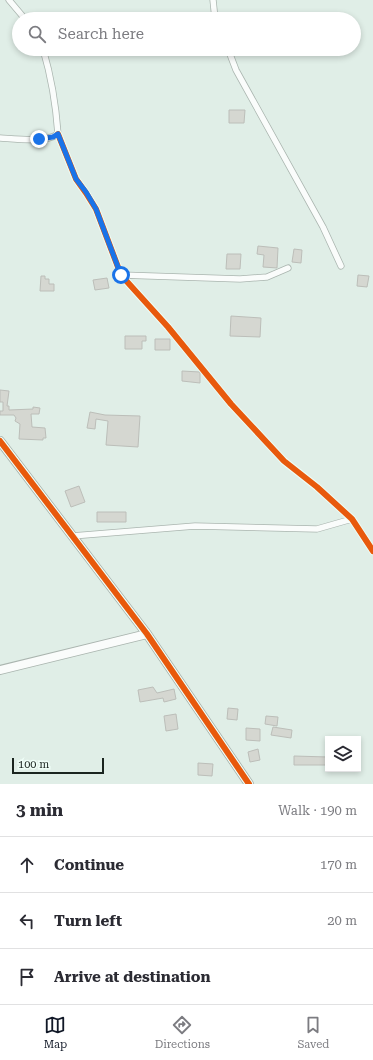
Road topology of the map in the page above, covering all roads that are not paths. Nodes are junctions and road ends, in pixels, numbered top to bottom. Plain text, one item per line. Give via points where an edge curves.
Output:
1 (9, 0) edge
2 (213, 0) edge
3 (19, 12) edge
4 (215, 12) edge
5 (45, 56) edge
6 (231, 56) edge
7 (58, 134) junction
8 (0, 138) edge
9 (341, 266) dead end
10 (288, 268) dead end
11 (121, 275) junction
12 (0, 440) edge
13 (352, 519) junction
14 (72, 536) junction
15 (373, 551) edge
16 (147, 634) junction
17 (0, 670) edge
18 (250, 784) edge

1 - 3 street
2 - 4 street
5 - 7 street
6 - 9 street via 323,227
7 - 8 street via 39,139
7 - 11 street via 76,179 96,209
10 - 11 street via 267,277 240,279
11 - 13 street via 168,327 230,404 284,461
12 - 14 street
13 - 14 street via 317,529 195,526
13 - 15 street
14 - 16 street
16 - 17 street
16 - 18 street

